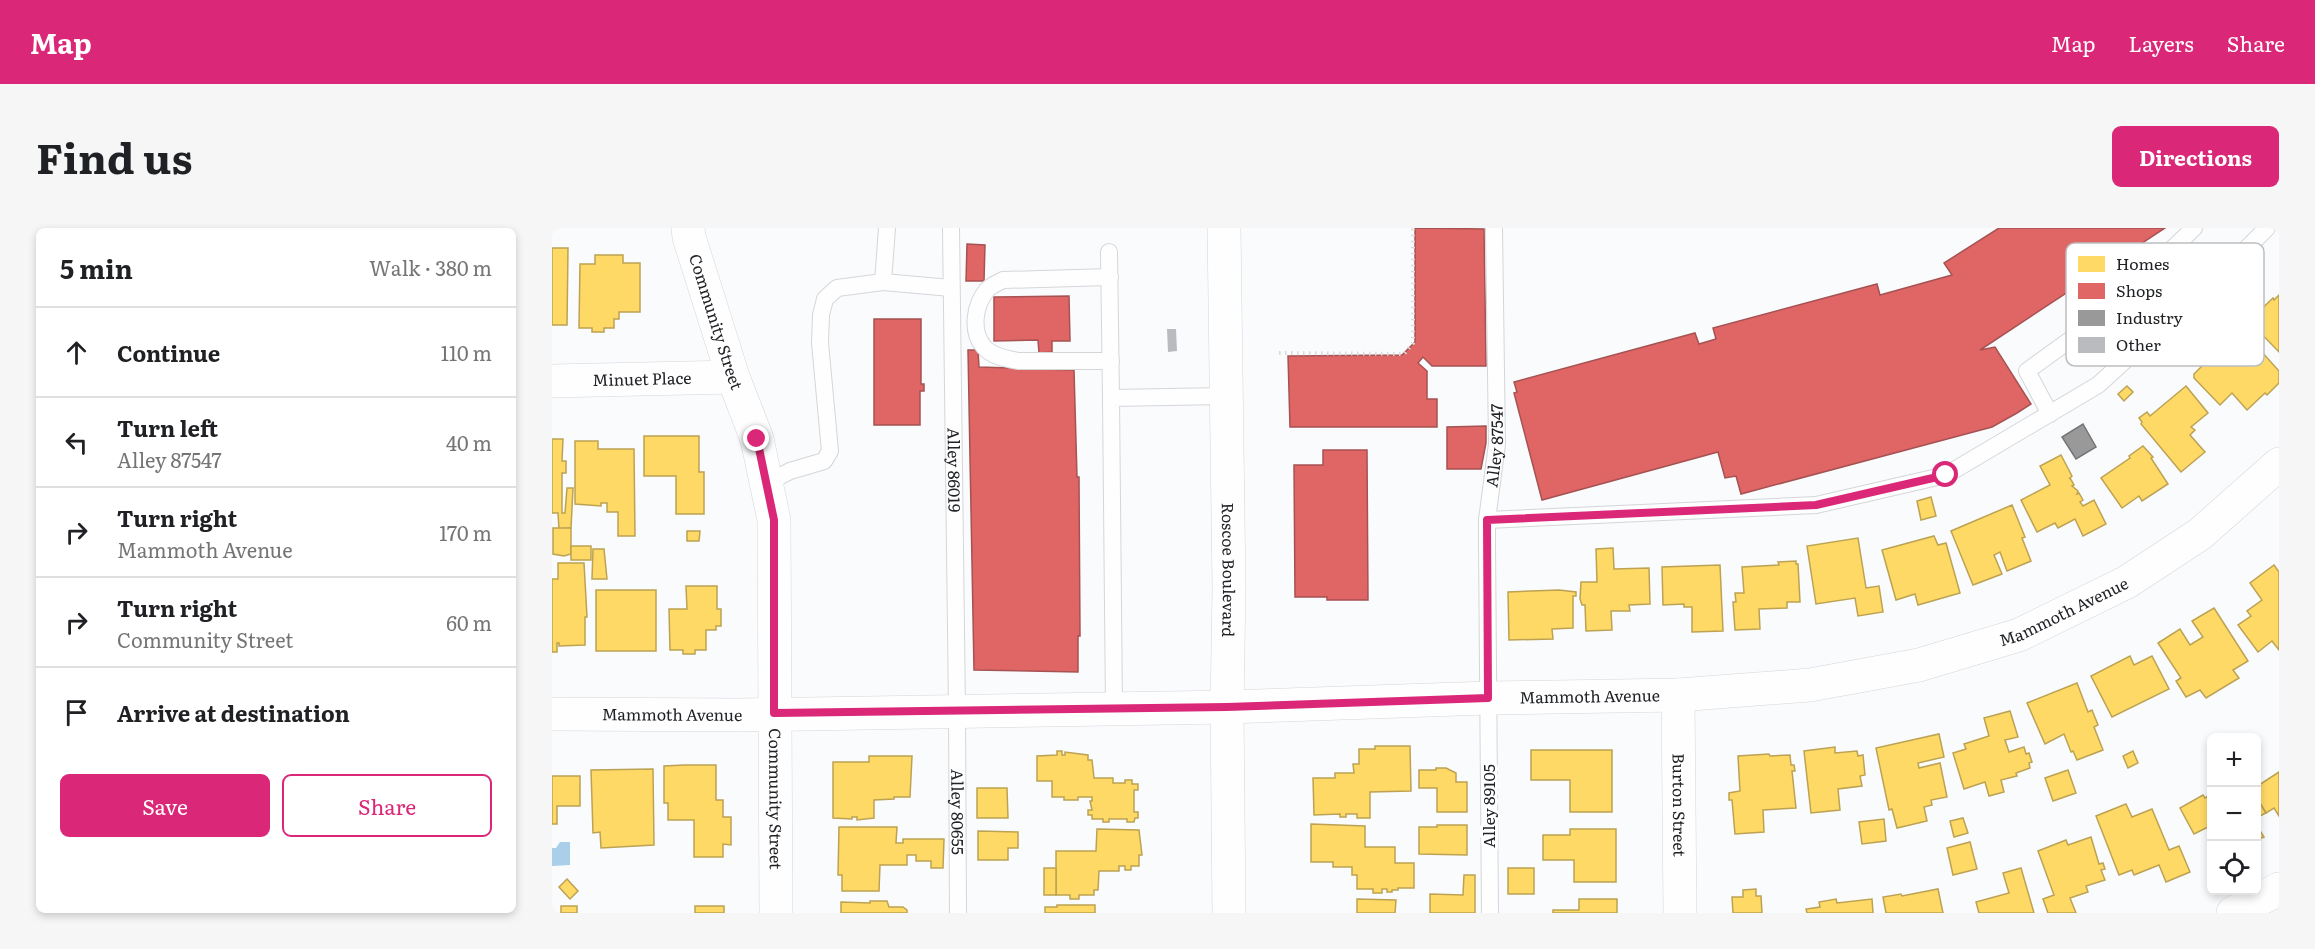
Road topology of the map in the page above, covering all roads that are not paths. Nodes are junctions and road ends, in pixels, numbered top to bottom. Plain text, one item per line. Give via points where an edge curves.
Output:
1 (688, 228) edge
2 (887, 228) edge
3 (951, 228) edge
4 (1224, 228) edge
5 (1494, 228) edge
6 (2267, 228) edge
7 (2190, 229) edge
8 (2176, 243) edge
9 (2252, 243) edge
10 (1109, 252) dead end
11 (1110, 277) junction
12 (883, 282) junction
13 (951, 288) junction
14 (2066, 343) edge
15 (1111, 361) junction
16 (2119, 366) edge
17 (733, 378) junction
18 (552, 381) edge
19 (1226, 396) junction
20 (1111, 398) junction
21 (2050, 414) junction
22 (2279, 464) edge
23 (767, 483) junction
24 (1487, 520) junction
25 (1678, 695) junction
26 (1488, 698) junction
27 (1227, 707) junction
28 (1114, 709) junction
29 (957, 710) junction
30 (774, 713) junction
31 (552, 714) edge
32 (2279, 889) edge
33 (776, 913) edge
34 (957, 913) edge
35 (1230, 913) edge
36 (1490, 913) edge
37 (1680, 913) edge
38 (2233, 913) edge

1 - 17 street, Community Street
2 - 12 lane
3 - 13 lane, Alley 86019
4 - 19 street, Roscoe Boulevard
5 - 24 lane, Alley 87547 via 1497,444
6 - 9 lane
7 - 8 lane
10 - 11 lane
11 - 15 lane
11 - 15 lane via 1004,280 988,288 978,305 975,327 984,347 1004,359
12 - 13 lane
12 - 23 lane via 837,288 825,299 820,343 830,451 824,461
13 - 29 lane, Alley 86019
14 - 21 lane via 2027,371
15 - 20 lane
16 - 21 lane via 2098,385
17 - 18 street, Minuet Place
17 - 23 street, Community Street via 757,439
19 - 20 lane
19 - 27 street, Roscoe Boulevard
20 - 28 lane
21 - 24 lane via 1946,475 1816,505
22 - 25 street, Mammoth Avenue via 2200,534 2127,582 2019,635 1919,666 1810,685
23 - 30 street, Community Street via 774,520
24 - 26 lane, Alley 87547
25 - 26 street, Mammoth Avenue
25 - 37 street, Burton Street
26 - 27 street, Mammoth Avenue
26 - 36 lane, Alley 89105
27 - 28 street, Mammoth Avenue
27 - 35 street, Roscoe Boulevard
28 - 29 street, Mammoth Avenue
29 - 30 street, Mammoth Avenue
29 - 34 lane, Alley 80655
30 - 31 street, Mammoth Avenue
30 - 33 street, Community Street
32 - 38 street

